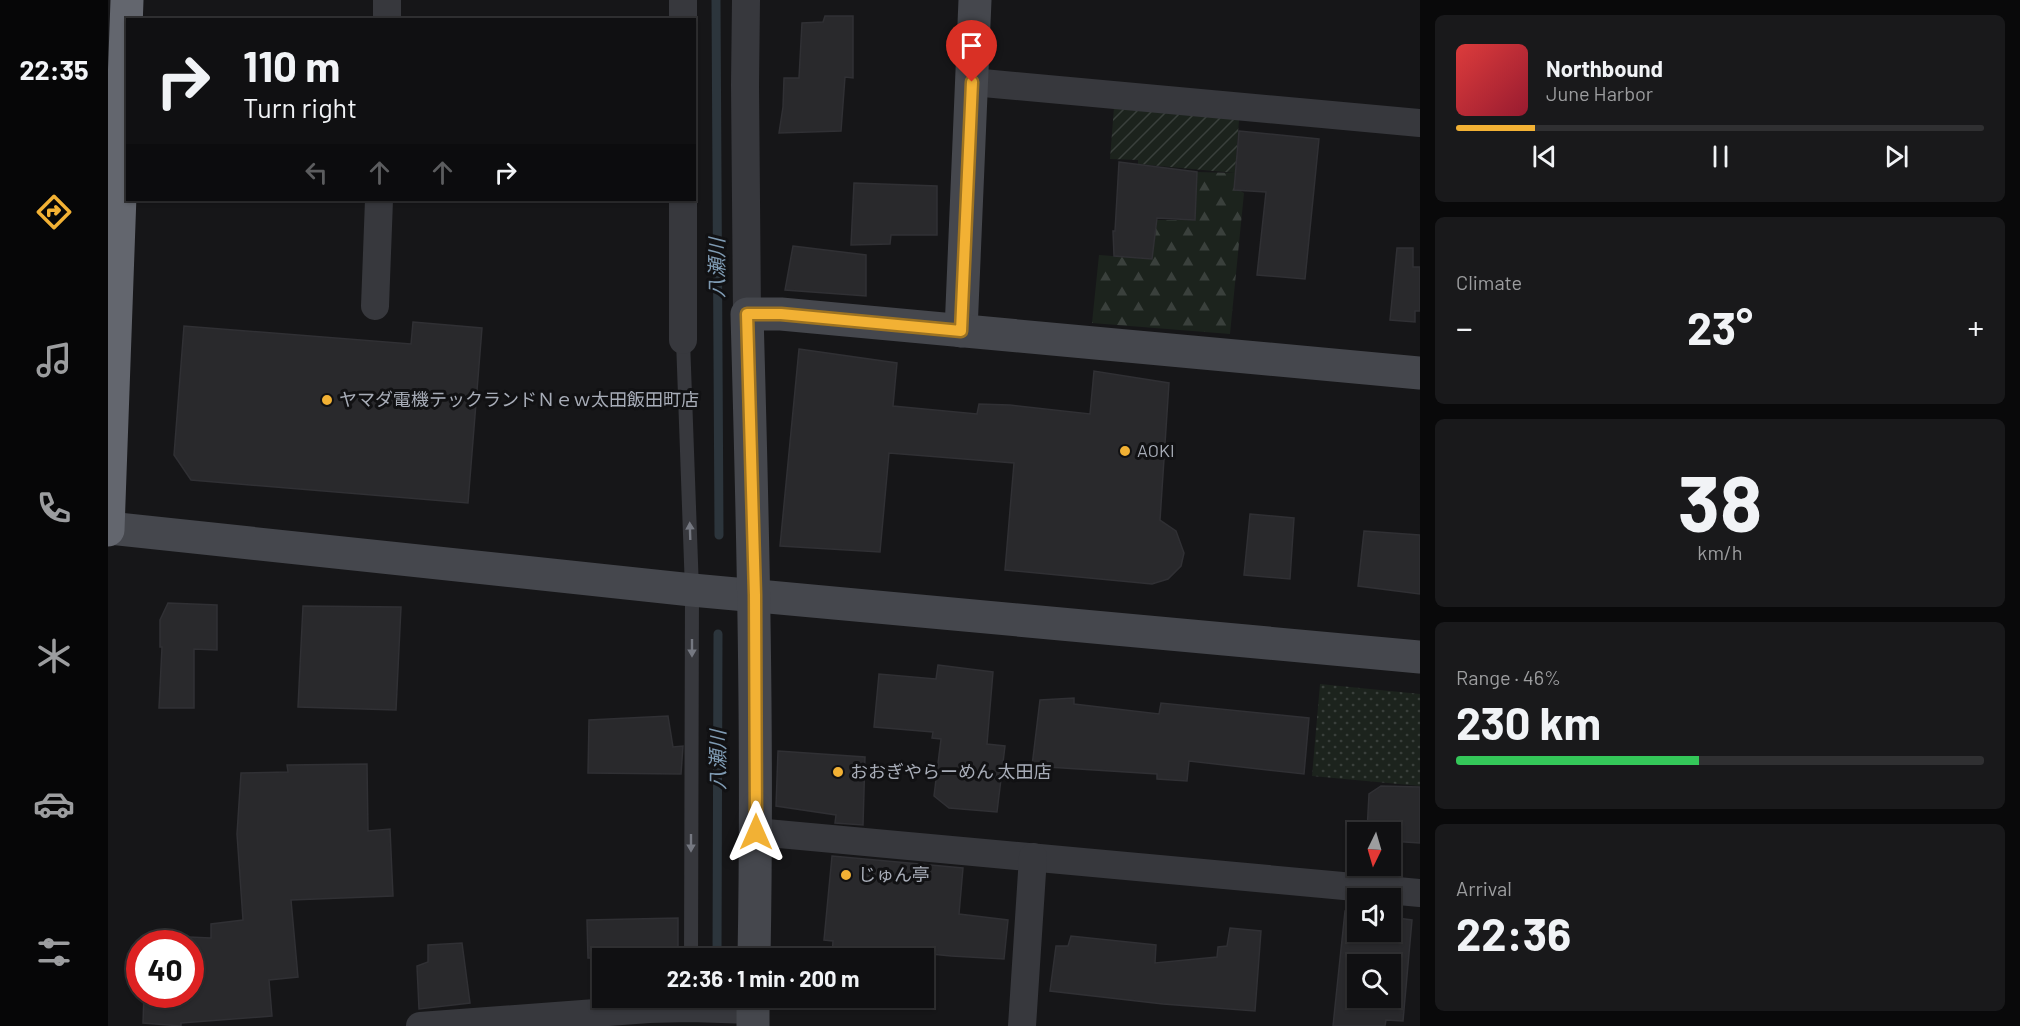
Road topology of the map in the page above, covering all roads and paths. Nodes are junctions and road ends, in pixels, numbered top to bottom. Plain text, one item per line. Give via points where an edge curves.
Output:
1 (127, 0) edge
2 (387, 0) edge
3 (683, 0) edge
4 (746, 0) edge
5 (975, 0) edge
6 (126, 18) edge
7 (126, 18) edge
8 (387, 18) edge
9 (683, 18) edge
10 (972, 82) junction
11 (1420, 123) edge
12 (379, 201) edge
13 (683, 201) edge
14 (113, 259) edge
15 (375, 306) dead end
16 (747, 314) junction
17 (961, 331) junction
18 (683, 340) joint
19 (1420, 373) edge
20 (108, 529) edge
21 (692, 590) junction
22 (755, 595) junction
23 (1420, 657) edge
24 (756, 832) junction
25 (1033, 857) junction
26 (1420, 893) edge
27 (691, 948) edge
28 (754, 948) edge
29 (655, 1008) edge
30 (725, 1008) edge
31 (749, 1011) edge
32 (514, 1023) edge
33 (420, 1026) edge
34 (1022, 1026) edge

1 - 7 highway
2 - 8 street
3 - 9 street
4 - 16 street
5 - 10 street
6 - 14 highway
10 - 11 street
10 - 17 street
12 - 15 street
13 - 18 street
14 - 20 highway
16 - 17 street
16 - 22 street
17 - 19 street
21 -> 18 lane
20 - 21 street
21 - 22 street
21 -> 27 lane
22 - 23 street
22 - 24 street
24 - 25 street
24 - 28 street
25 - 26 street
25 - 34 street
29 - 32 street
30 - 31 street
32 - 33 street

